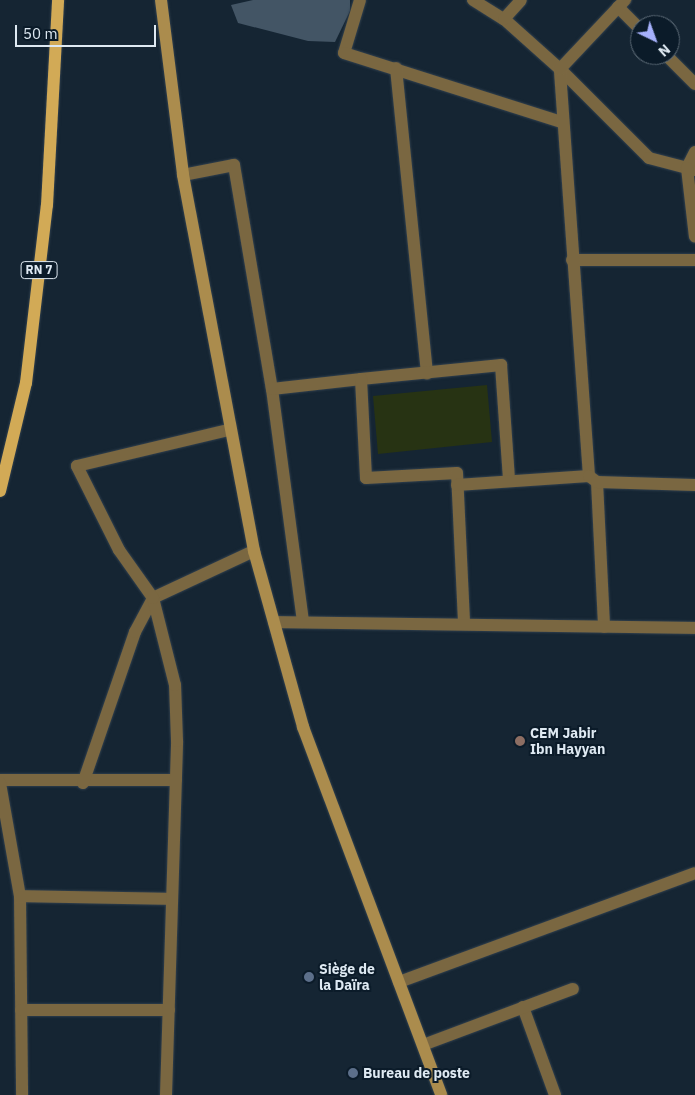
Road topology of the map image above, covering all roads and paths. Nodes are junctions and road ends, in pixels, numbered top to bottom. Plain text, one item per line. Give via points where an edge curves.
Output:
1 (56, 0) edge
2 (161, 0) edge
3 (360, 0) edge
4 (473, 0) edge
5 (521, 0) edge
6 (622, 4) edge
7 (630, 15) edge
8 (504, 19) junction
9 (676, 65) edge
10 (396, 68) junction
11 (560, 69) junction
12 (695, 84) edge
13 (561, 122) junction
14 (695, 152) edge
15 (691, 169) edge
16 (183, 175) junction
17 (695, 237) edge
18 (572, 260) junction
19 (695, 260) edge
20 (427, 373) junction
21 (361, 379) junction
22 (272, 389) junction
23 (228, 430) junction
24 (593, 479) junction
25 (509, 480) junction
26 (695, 484) edge
27 (457, 485) junction
28 (0, 491) edge
29 (254, 551) junction
30 (153, 598) junction
31 (274, 622) junction
32 (303, 622) junction
33 (464, 624) junction
34 (604, 627) junction
35 (695, 628) edge
36 (176, 780) junction
37 (0, 781) edge
38 (83, 783) junction
39 (695, 873) edge
40 (20, 896) junction
41 (172, 899) junction
42 (398, 982) junction
43 (573, 989) dead end
44 (522, 1007) junction
45 (21, 1010) junction
46 (169, 1010) junction
47 (422, 1046) junction
48 (22, 1095) edge
49 (166, 1095) edge
50 (441, 1095) edge
51 (555, 1095) edge

1 - 28 main road, RN 7 via 47,205 27,373
2 - 16 main road
3 - 10 street via 344,53
4 - 8 street
5 - 8 street
6 - 7 street
6 - 11 street
8 - 11 street
9 - 12 street
10 - 13 street
10 - 20 street
11 - 13 street
11 - 15 street via 649,158
13 - 18 street
14 - 15 street
15 - 17 street
16 - 22 street via 234,165
16 - 23 main road
18 - 19 street
18 - 24 street
20 - 21 street
20 - 25 street via 501,365
21 - 22 street
21 - 27 street via 366,478 457,473
22 - 32 street
23 - 29 main road
23 - 30 street via 77,466 120,550
24 - 25 street
24 - 26 street
24 - 34 street
25 - 27 street
27 - 33 street
29 - 30 street
29 - 31 main road
30 - 36 street via 175,685
30 - 38 street via 134,632
31 - 32 street
31 - 42 main road via 303,727
32 - 33 street
33 - 34 street
34 - 35 street
36 - 38 street
36 - 41 street
37 - 38 street
37 - 40 street
39 - 42 street
40 - 41 street
40 - 45 street
41 - 46 street
42 - 47 main road
43 - 44 street
44 - 47 street
44 - 51 street
45 - 46 street
45 - 48 street
46 - 49 street
47 - 50 main road

